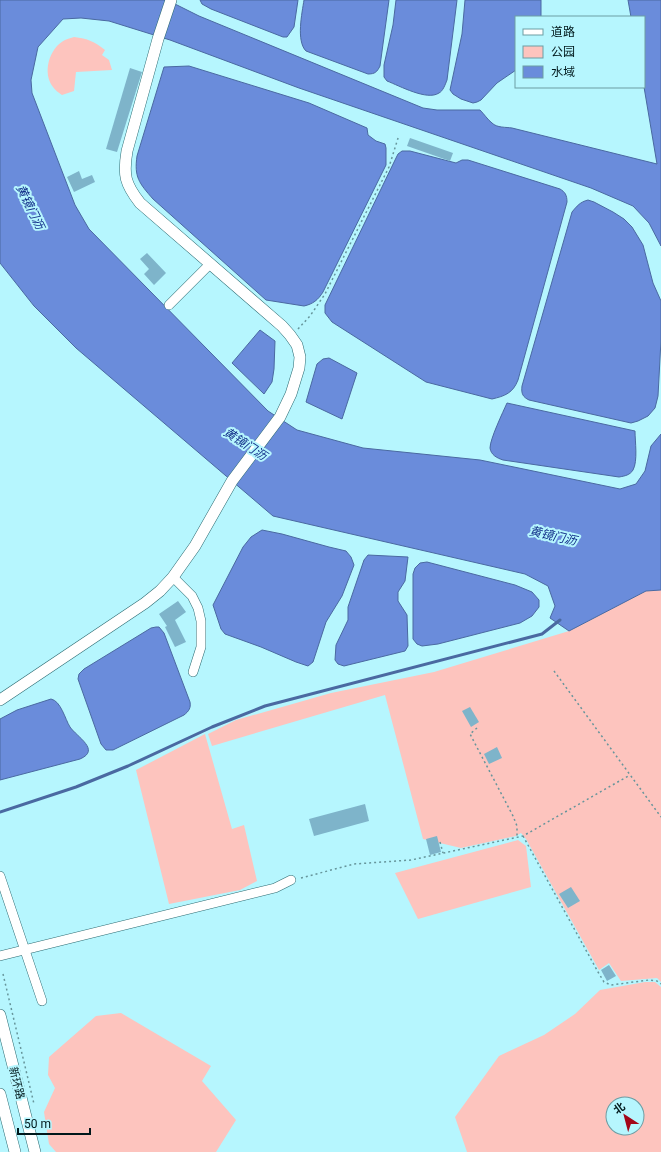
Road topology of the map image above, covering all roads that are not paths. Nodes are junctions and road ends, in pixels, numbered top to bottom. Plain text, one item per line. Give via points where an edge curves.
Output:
1 (171, 0) edge
2 (210, 264) junction
3 (170, 305) dead end
4 (173, 577) junction
5 (193, 672) dead end
6 (0, 700) edge
7 (0, 876) edge
8 (291, 880) road end
9 (25, 950) junction
10 (0, 956) edge
11 (42, 1001) dead end
12 (0, 1015) edge
13 (0, 1094) edge
14 (15, 1152) edge
15 (35, 1152) edge

1 - 2 street via 127,151 124,165 126,180 140,203
2 - 3 street
2 - 4 street via 290,335 297,345 299,368 280,417 232,482 195,546
4 - 5 street via 192,596 201,621 201,647
4 - 6 street via 145,603
7 - 9 street
8 - 9 street via 275,888
9 - 10 street
9 - 11 street
12 - 15 street, 新环路
13 - 14 street, 新环路

